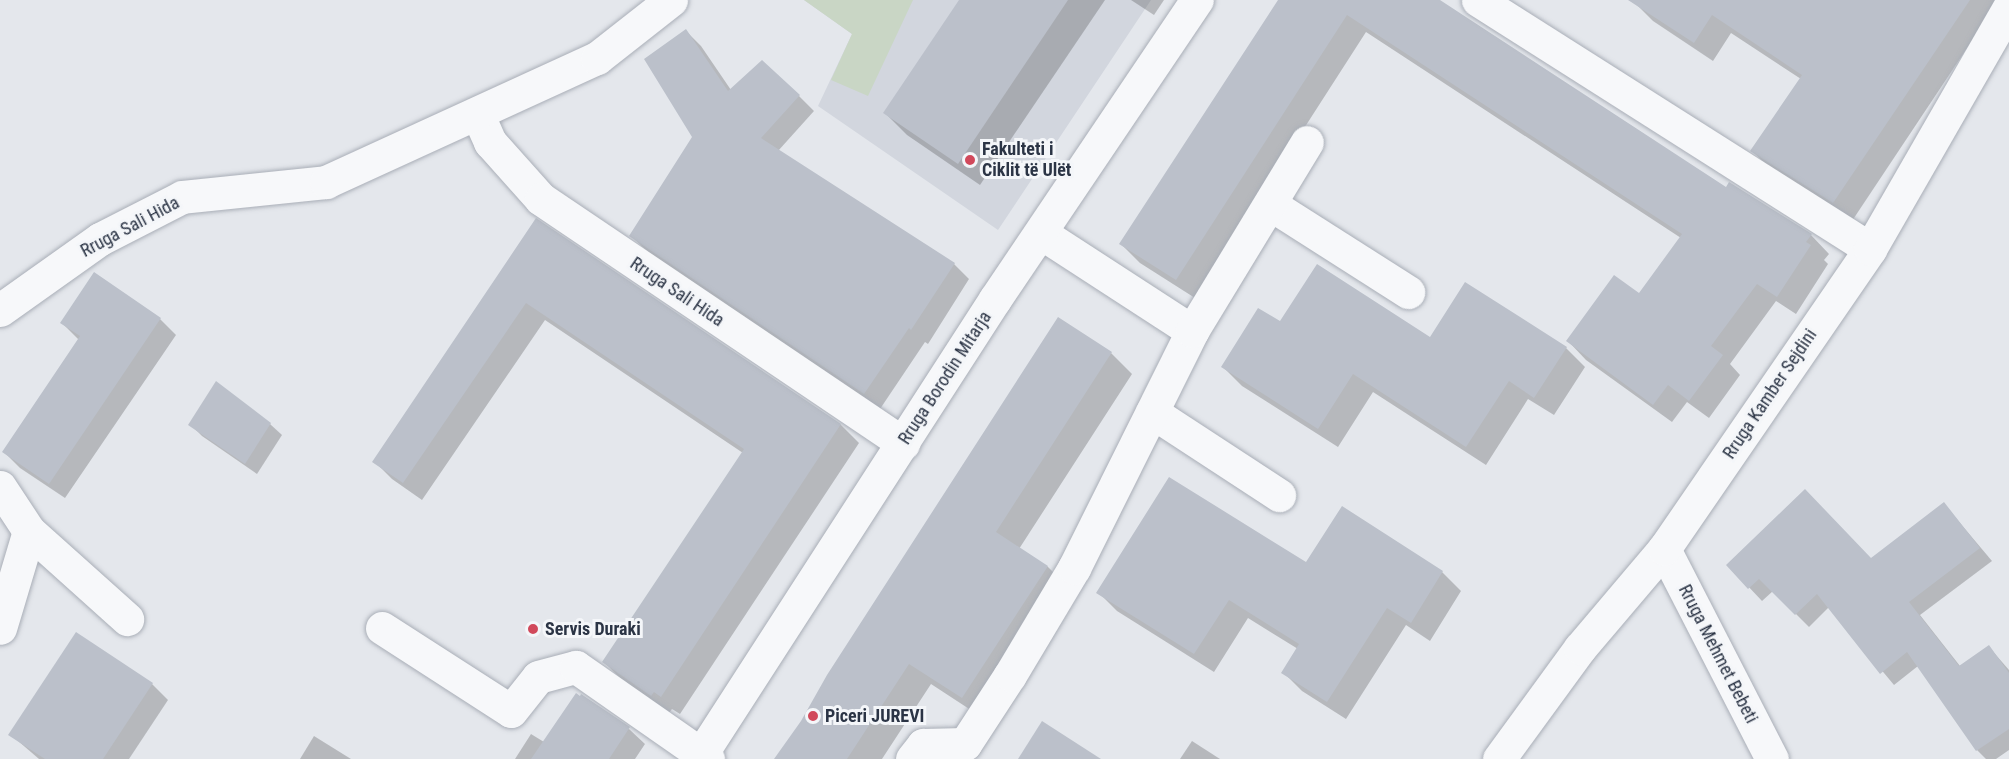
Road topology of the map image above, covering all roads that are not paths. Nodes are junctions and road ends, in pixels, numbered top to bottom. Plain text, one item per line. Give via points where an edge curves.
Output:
1 (671, 0) edge
2 (1197, 0) edge
3 (1478, 0) edge
4 (2009, 7) edge
5 (478, 115) junction
6 (1307, 142) dead end
7 (1270, 204) junction
8 (1041, 233) junction
9 (1870, 249) junction
10 (1408, 292) dead end
11 (0, 310) edge
12 (1192, 331) junction
13 (1152, 412) junction
14 (903, 443) junction
15 (0, 487) edge
16 (1279, 495) dead end
17 (29, 531) junction
18 (1664, 549) junction
19 (127, 619) dead end
20 (0, 628) edge
21 (382, 628) dead end
22 (702, 757) edge
23 (912, 759) edge
24 (1499, 759) edge
25 (1772, 759) edge

1 - 5 street, Rruga Sali Hida via 597,58
2 - 8 street, Rruga Borodin Mitarja
3 - 9 street
4 - 9 street, Rruga Kamber Sejdini
5 - 11 street, Rruga Sali Hida via 326,182 182,197 100,239
5 - 14 street, Rruga Sali Hida via 490,142 542,199
6 - 7 street
7 - 10 street
7 - 12 street
8 - 12 street
8 - 14 street, Rruga Borodin Mitarja
9 - 18 street, Rruga Kamber Sejdini
12 - 13 street
13 - 16 street
13 - 23 street via 1062,589 965,744 923,745
14 - 22 street, Rruga Borodin Mitarja
15 - 17 street
17 - 19 street
17 - 20 street
18 - 24 street, Rruga Kamber Sejdini via 1580,648
18 - 25 street, Rruga Mehmet Bebeti
21 - 22 street via 511,711 538,677 576,668

